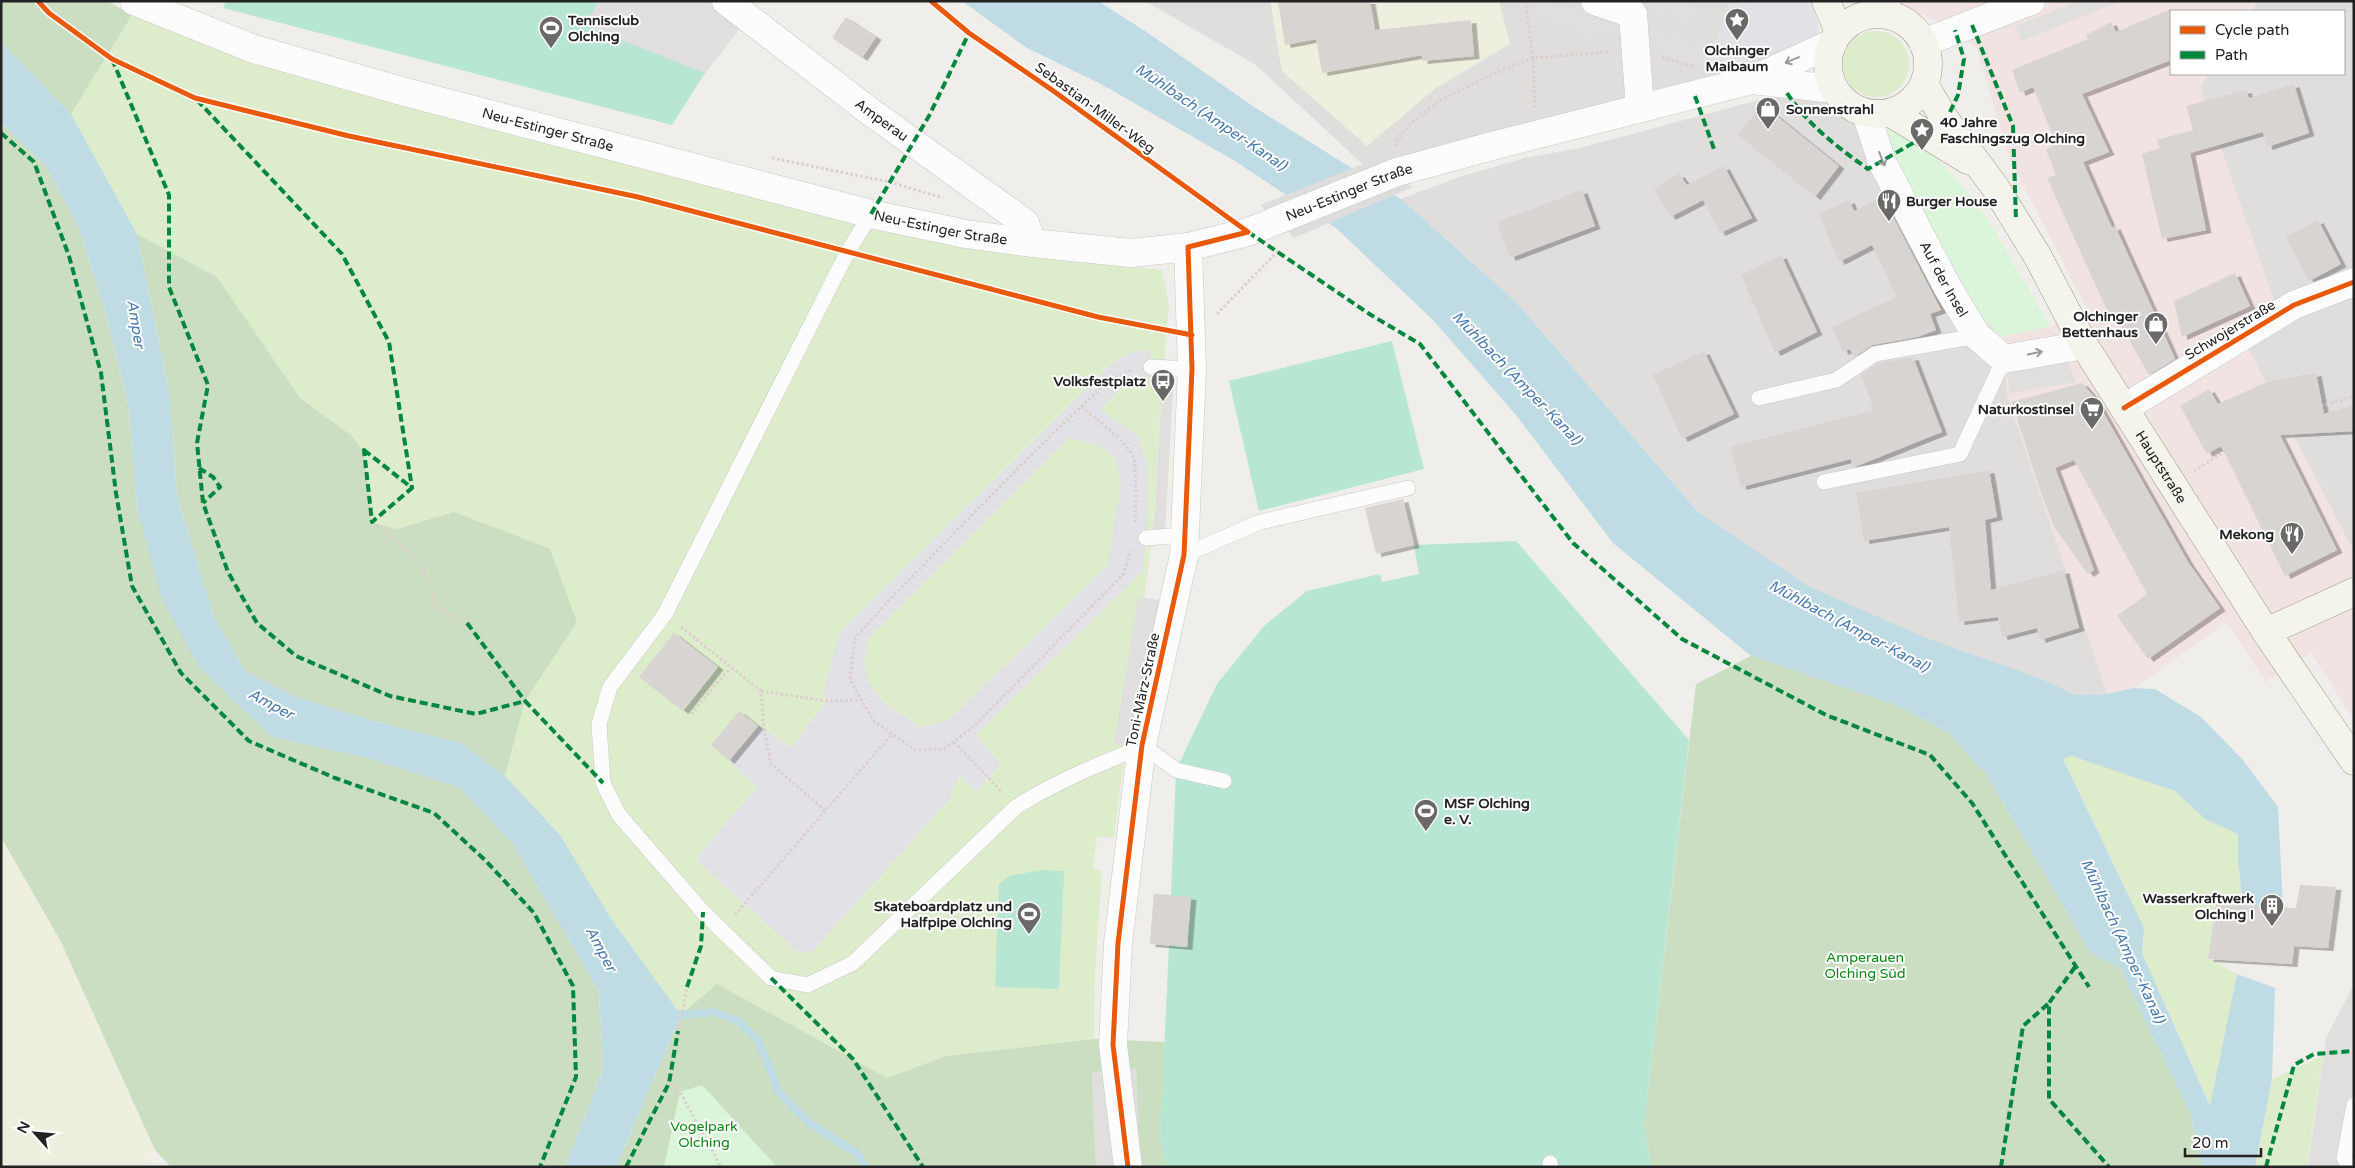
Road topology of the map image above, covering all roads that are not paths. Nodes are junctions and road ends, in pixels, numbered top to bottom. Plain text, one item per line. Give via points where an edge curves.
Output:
1 (134, 1) edge
2 (726, 1) edge
3 (1595, 1) edge
4 (1826, 1) edge
5 (2031, 1) edge
6 (1877, 8) edge
7 (1836, 38) junction
8 (1923, 43) junction
9 (1752, 80) junction
10 (1924, 84) junction
11 (1834, 89) junction
12 (1640, 108) junction
13 (1878, 113) junction
14 (1980, 168) junction
15 (871, 214) junction
16 (1032, 243) junction
17 (1188, 248) junction
18 (2354, 282) edge
19 (1977, 336) junction
20 (2084, 345) junction
21 (2004, 359) junction
22 (1151, 367) road end
23 (1192, 369) junction
24 (1760, 398) dead end
25 (2124, 408) junction
26 (1824, 482) dead end
27 (1408, 488) dead end
28 (1138, 537) road end
29 (1184, 545) junction
30 (2354, 592) edge
31 (2266, 632) junction
32 (1142, 745) junction
33 (2354, 760) edge
34 (1224, 781) dead end
35 (2354, 1105) edge
36 (1128, 1167) edge
37 (2349, 1167) edge

1 - 15 street, Neu-Estinger Straße via 254,49 404,92
2 - 16 street, Amperau via 860,104 1025,223
3 - 12 street via 1633,14
4 - 7 street
5 - 8 street
6 - 7 street via 1853,21
6 - 8 street via 1907,24
7 -> 9 street, Neu-Estinger Straße
7 - 11 street via 1828,66
8 - 10 street via 1928,71
9 - 11 street, Neu-Estinger Straße
9 - 12 street, Neu-Estinger Straße
10 - 13 street via 1910,102
10 - 14 street, Hauptstraße
11 - 13 street via 1848,104
12 - 17 street, Neu-Estinger Straße via 1537,135 1395,164 1277,221
13 - 14 street, Hauptstraße
13 -> 19 street, Auf der Insel via 1882,162
14 - 20 street, Hauptstraße via 2038,257
15 - 16 street, Neu-Estinger Straße via 966,234
15 - 32 lane via 847,253 665,614 610,686 599,724 603,782 619,815 703,912 771,978 808,985 853,963 1015,808 1040,792
16 - 17 street, Neu-Estinger Straße via 1131,253
17 - 23 street, Toni-März-Straße
18 - 25 street, Schwojerstraße via 2294,305
19 - 21 street, Auf der Insel
19 - 24 lane via 1876,354 1836,380
21 -> 20 street
20 - 25 street, Hauptstraße
21 - 26 lane via 1960,454
22 - 23 lane
23 - 29 street, Toni-März-Straße
25 - 31 street, Hauptstraße
27 - 29 lane via 1260,522
28 - 29 lane
29 - 32 street, Toni-März-Straße
30 - 31 street
31 - 33 street, Hauptstraße
32 - 34 lane via 1176,770
32 - 36 street, Toni-März-Straße via 1118,943 1113,1045
35 - 37 lane via 2344,1158

